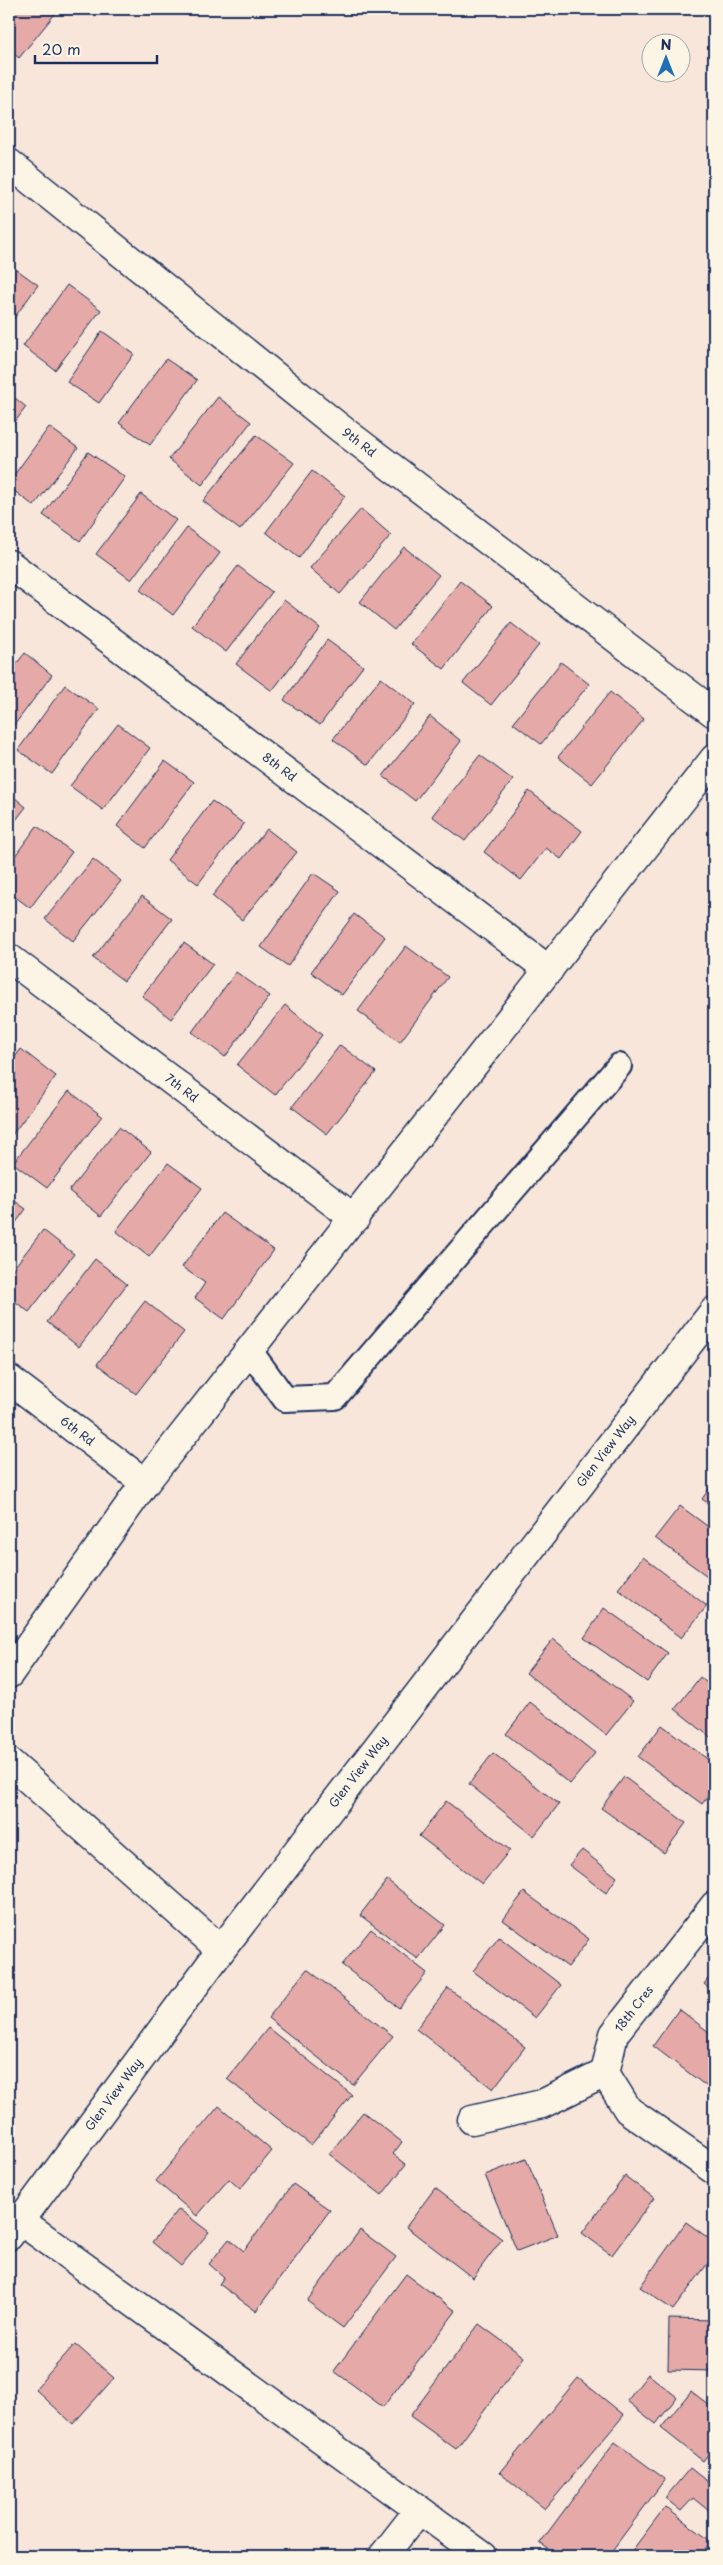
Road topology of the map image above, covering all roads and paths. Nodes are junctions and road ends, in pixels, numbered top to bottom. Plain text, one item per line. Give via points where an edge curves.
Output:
1 (9, 163) edge
2 (9, 564) edge
3 (714, 713) edge
4 (714, 759) edge
5 (9, 958) edge
6 (549, 970) junction
7 (619, 1066) dead end
8 (355, 1219) junction
9 (714, 1311) edge
10 (250, 1351) junction
11 (9, 1379) edge
12 (146, 1483) junction
13 (9, 1674) edge
14 (9, 1762) edge
15 (714, 1906) edge
16 (221, 1950) junction
17 (605, 2073) junction
18 (472, 2120) dead end
19 (714, 2170) edge
20 (15, 2228) edge
21 (419, 2510) junction
22 (383, 2556) edge
23 (483, 2556) edge

1 - 3 street, 9th Rd via 340,428
2 - 6 street, 8th Rd
4 - 6 street
5 - 8 street, 7th Rd
6 - 8 street
7 - 10 lane via 335,1397 285,1399
8 - 10 street
9 - 16 street, Glen View Way
10 - 12 street
11 - 12 street, 6th Rd
12 - 13 street
14 - 16 street
15 - 17 street, 18th Cres via 614,2034
16 - 20 street, Glen View Way
17 - 18 street via 542,2104
17 - 19 street via 628,2110
20 - 21 street
21 - 22 street
21 - 23 street

